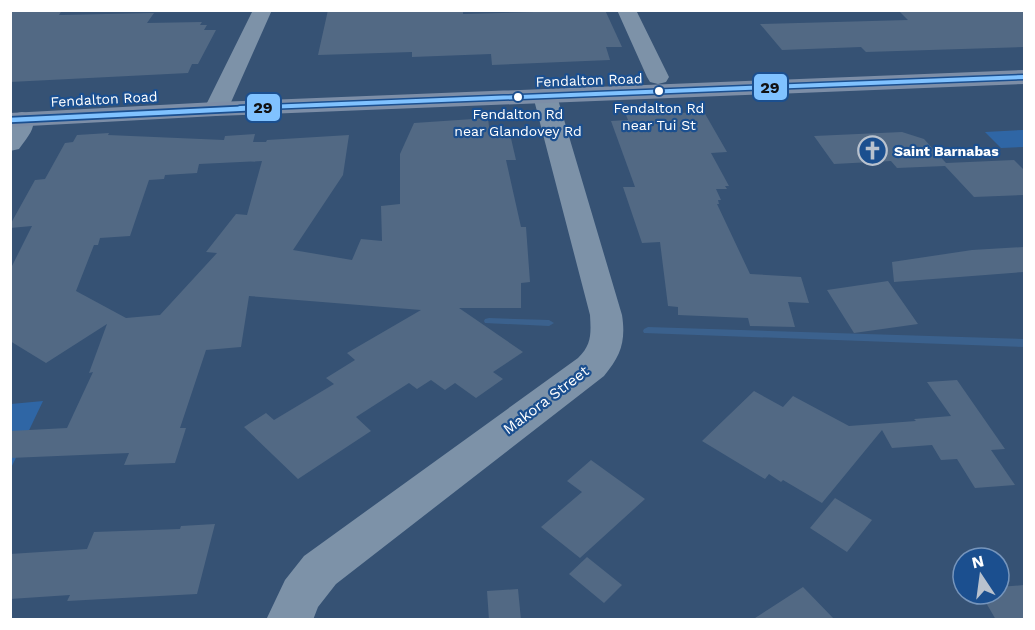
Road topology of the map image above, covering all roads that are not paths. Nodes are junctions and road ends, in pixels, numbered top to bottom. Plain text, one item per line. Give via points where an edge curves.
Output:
1 (263, 10) edge
2 (626, 10) edge
3 (1024, 64) edge
4 (658, 77) junction
5 (1024, 77) edge
6 (368, 95) junction
7 (545, 96) junction
8 (220, 101) junction
9 (16, 112) edge
10 (10, 144) edge
11 (289, 620) edge

1 - 8 street
2 - 4 street
3 - 4 main road, Fendalton Road
4 - 6 main road, Fendalton Road
5 - 7 main road, Fendalton Road
6 - 7 main road, Fendalton Road
6 - 8 main road, Fendalton Road
7 - 11 street, Makora Street via 606,315 605,352 591,367 320,570 301,594
8 - 9 main road, Fendalton Road
8 - 9 main road, Fendalton Road via 89,116
9 - 10 street via 21,128

